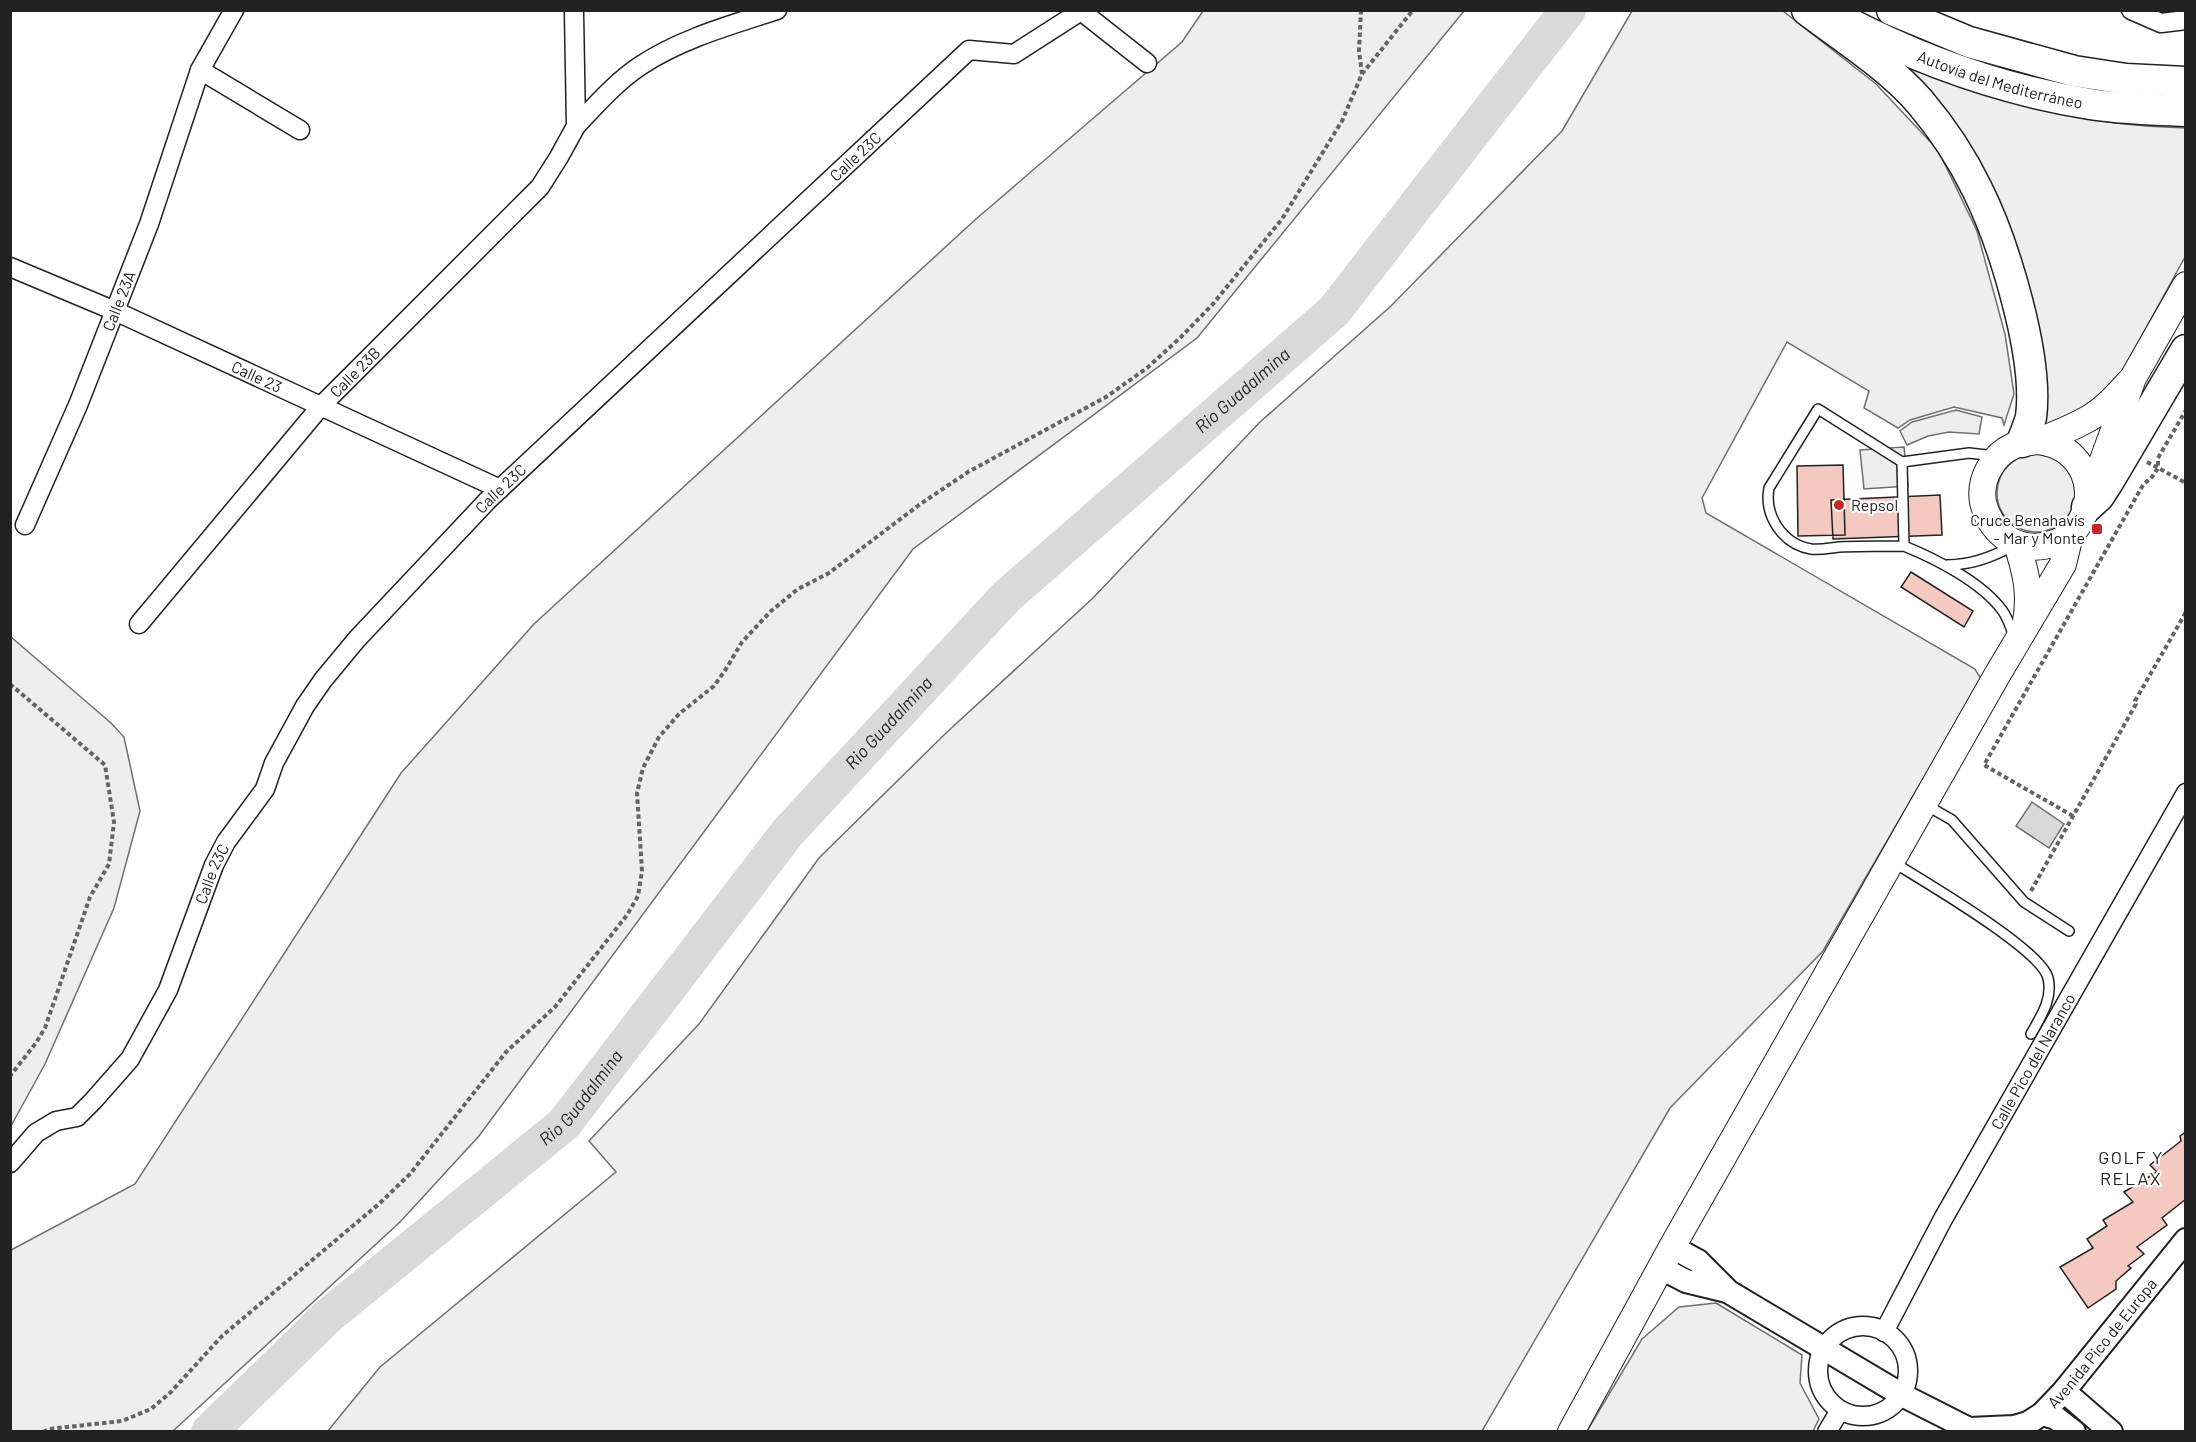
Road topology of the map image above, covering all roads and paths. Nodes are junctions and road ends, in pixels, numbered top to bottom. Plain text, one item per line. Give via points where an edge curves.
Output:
1 (234, 10) edge
2 (777, 10) edge
3 (1361, 10) edge
4 (1413, 10) edge
5 (1807, 10) edge
6 (1825, 10) edge
7 (1892, 10) edge
8 (2131, 10) edge
9 (574, 13) dead end
10 (2186, 20) edge
11 (1147, 63) dead end
12 (200, 70) junction
13 (1362, 74) junction
14 (2186, 82) edge
15 (2186, 111) edge
16 (576, 126) junction
17 (300, 130) dead end
18 (10, 267) edge
19 (2186, 285) edge
20 (115, 311) junction
21 (2186, 350) edge
22 (2133, 378) junction
23 (321, 406) junction
24 (2186, 410) edge
25 (2019, 447) junction
26 (1902, 462) junction
27 (2152, 464) dead end
28 (2158, 468) junction
29 (2186, 483) edge
30 (500, 489) junction
31 (2088, 499) junction
32 (25, 525) dead end
33 (2070, 535) junction
34 (2017, 544) junction
35 (1904, 546) junction
36 (1947, 565) junction
37 (2186, 612) edge
38 (139, 624) dead end
39 (2021, 634) junction
40 (10, 684) edge
41 (2186, 793) edge
42 (1924, 804) junction
43 (2073, 816) junction
44 (1891, 861) junction
45 (2024, 902) junction
46 (2068, 931) dead end
47 (2031, 1034) dead end
48 (10, 1076) edge
49 (10, 1163) edge
50 (2186, 1240) edge
51 (1666, 1257) junction
52 (1884, 1332) junction
53 (1823, 1348) junction
54 (2064, 1391) junction
55 (1902, 1395) junction
56 (1840, 1410) junction
57 (2042, 1414) junction
58 (43, 1431) edge
59 (1571, 1431) edge
60 (1827, 1431) edge
61 (2074, 1431) edge
62 (2110, 1431) edge

1 - 12 street, Calle 23A
2 - 16 street, Calle 23B via 674,46 640,65
3 - 13 path
4 - 13 path
5 - 25 highway via 1918,100 1947,137 1978,189 2026,336 2031,417
6 - 15 highway, Autovía del Mediterráneo via 1932,60 2029,92 2092,105
7 - 14 highway, Autovía del Mediterráneo via 1970,42 2074,71
8 - 10 street via 2162,24
9 - 16 street, Calle 23B
11 - 30 street, Calle 23C via 1081,11 1014,54 969,50
12 - 17 street
12 - 20 street, Calle 23A via 149,224
13 - 58 path via 1342,121 1282,219 1181,338 1106,396 968,472 830,573 798,589 742,642 714,686 659,736 643,768 637,792 642,871 633,906 573,987 506,1052 410,1174 222,1336 151,1409 122,1421
16 - 23 street, Calle 23B via 540,187
18 - 20 street, Calle 23
19 - 22 main road
20 - 23 street, Calle 23
20 - 32 street, Calle 23A
21 - 31 highway via 2108,482 2098,496
22 - 25 main road via 2087,420
22 - 31 main road
23 - 30 street, Calle 23
23 - 38 street, Calle 23B
24 - 28 path via 2158,458
25 - 26 lane
25 - 31 main road via 2049,443 2062,448 2084,472
25 - 34 main road via 1989,469 1983,498 1993,526
26 - 35 lane
26 - 35 lane via 1818,410 1772,482 1767,500 1774,523 1796,544 1809,549
27 - 28 path
28 - 29 path
28 - 43 path via 2143,486 1984,765
30 - 49 street, Calle 23C via 357,639 305,706 264,789 226,842 214,866 168,990 130,1059 77,1117 36,1132
31 - 33 main road via 2084,518
33 - 34 main road via 2045,546
33 - 39 main road via 2063,564
34 - 36 lane via 1985,560
34 - 39 main road via 2029,602
35 - 36 lane
36 - 39 lane via 1993,599
37 - 43 path
39 - 42 main road
40 - 48 path via 105,765 114,822 109,864 90,897 52,1010 36,1043
41 - 52 street, Calle Pico del Naranco via 1948,1209
42 - 44 main road
42 - 45 lane via 1952,820
43 - 45 path
44 - 47 lane via 1980,917 2041,964 2048,975 2048,1002
44 - 51 main road
45 - 46 lane
50 - 54 street, Avenida Pico de Europa
51 - 53 street via 1686,1281 1729,1292
51 - 59 main road
52 - 53 street via 1857,1325 1832,1337
52 - 55 street via 1897,1340 1909,1366
53 - 55 street
53 - 56 street via 1817,1376 1829,1401
54 - 57 street, Avenida Pico de Europa
54 - 62 street
55 - 56 street via 1881,1413 1853,1416
55 - 57 street, Avenida Pico de Europa via 1969,1429 2014,1427
56 - 60 street
57 - 61 street via 2056,1418

